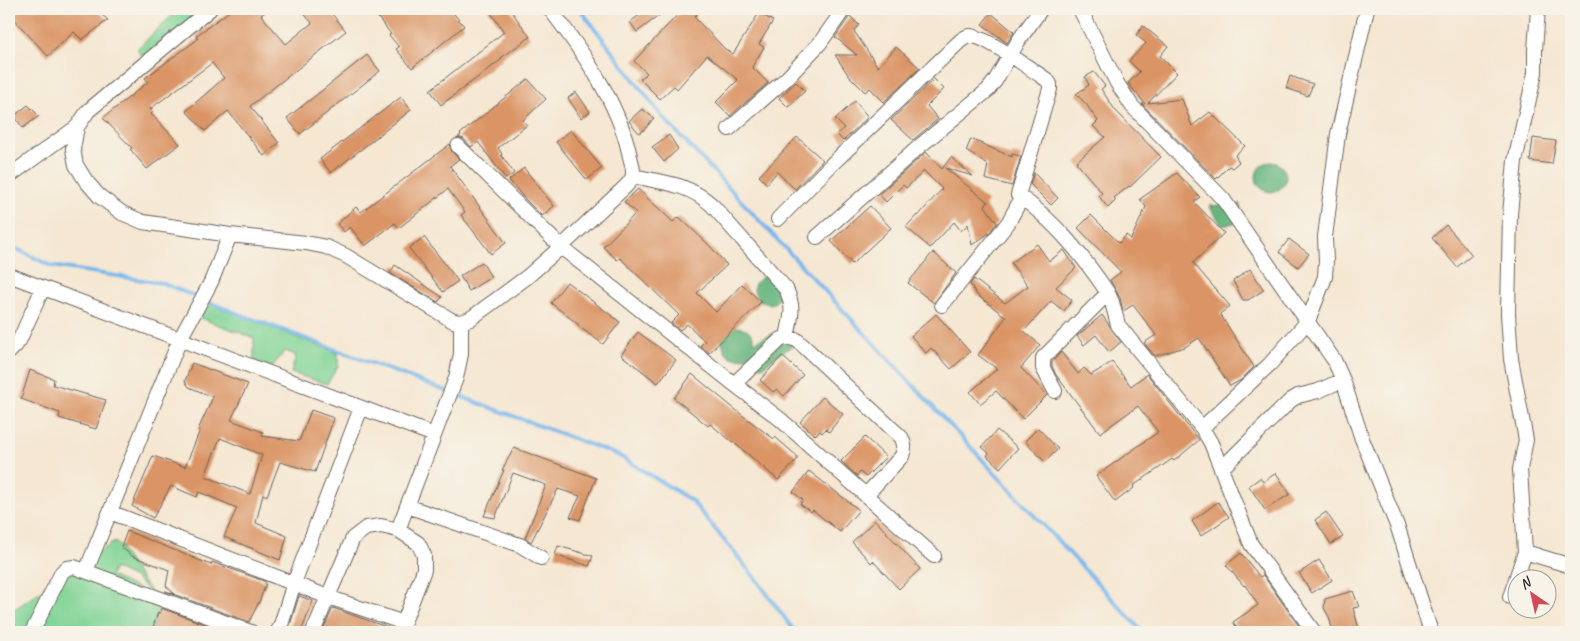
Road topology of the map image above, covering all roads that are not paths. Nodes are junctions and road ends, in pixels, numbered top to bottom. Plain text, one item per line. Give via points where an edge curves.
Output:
1 (210, 9) edge
2 (550, 9) edge
3 (844, 9) edge
4 (1041, 9) edge
5 (1080, 9) edge
6 (1367, 9) edge
7 (1538, 9) edge
8 (1010, 55) junction
9 (77, 127) junction
10 (729, 130) dead end
11 (458, 146) dead end
12 (9, 176) edge
13 (633, 176) junction
14 (1018, 195) junction
15 (778, 220) dead end
16 (230, 235) junction
17 (817, 237) dead end
18 (561, 247) junction
19 (9, 275) edge
20 (43, 288) junction
21 (1108, 293) junction
22 (942, 306) dead end
23 (1308, 320) junction
24 (461, 322) junction
25 (786, 337) junction
26 (180, 339) junction
27 (13, 348) edge
28 (1343, 380) junction
29 (734, 384) junction
30 (1055, 391) dead end
31 (361, 408) junction
32 (1202, 428) junction
33 (434, 435) junction
34 (1221, 468) junction
35 (866, 495) junction
36 (407, 506) junction
37 (110, 512) junction
38 (398, 530) junction
39 (1525, 552) junction
40 (934, 556) dead end
41 (541, 558) dead end
42 (1571, 566) edge
43 (1520, 568) edge
44 (86, 572) junction
45 (294, 583) junction
46 (328, 596) junction
47 (402, 628) edge
48 (32, 632) edge
49 (251, 632) edge
50 (277, 632) edge
51 (313, 632) edge
52 (1314, 632) edge
53 (1431, 632) edge

1 - 9 street via 88,111
2 - 13 street via 608,95 625,135
3 - 10 street via 820,43 787,78
4 - 8 street
5 - 23 street via 1132,106 1222,199
6 - 23 street via 1338,134 1325,237 1325,277
7 - 39 street via 1534,79 1515,161 1510,214 1508,305 1511,358 1526,440 1520,469
8 - 14 street via 1050,84
8 - 15 street via 975,36 962,40
8 - 17 street via 988,90
9 - 12 street
9 - 16 street via 73,149 76,165 98,196 143,222
11 - 18 street
13 - 18 street
13 - 25 street via 685,187 712,205 786,289 793,312
14 - 21 street via 1036,207 1065,236
14 - 22 street via 1021,199 1008,223
16 - 24 street via 326,247 453,321
16 - 26 street via 211,282
18 - 24 street via 527,277 470,319
18 - 29 street
19 - 20 street
20 - 26 street
20 - 27 street
21 - 30 street via 1043,358 1043,368
21 - 32 street via 1118,325
23 - 28 street
23 - 32 street via 1270,364
24 - 33 street via 461,354 456,378
25 - 29 street
25 - 35 street via 797,340 904,442 902,456
26 - 31 street
26 - 37 street
28 - 34 street via 1291,400
28 - 53 street via 1362,439 1398,528
29 - 35 street via 780,419
31 - 33 street
31 - 45 street
32 - 34 street
33 - 36 street
34 - 52 street via 1251,544
35 - 40 street
36 - 38 street
36 - 41 street via 520,545
37 - 44 street
37 - 45 street
38 - 46 street via 381,526 366,528 353,538
38 - 47 street via 418,543 424,555 424,570
39 - 42 street
39 - 43 street
44 - 48 street via 74,567 62,572
44 - 49 street
45 - 46 street
45 - 50 street
46 - 47 street
46 - 51 street

